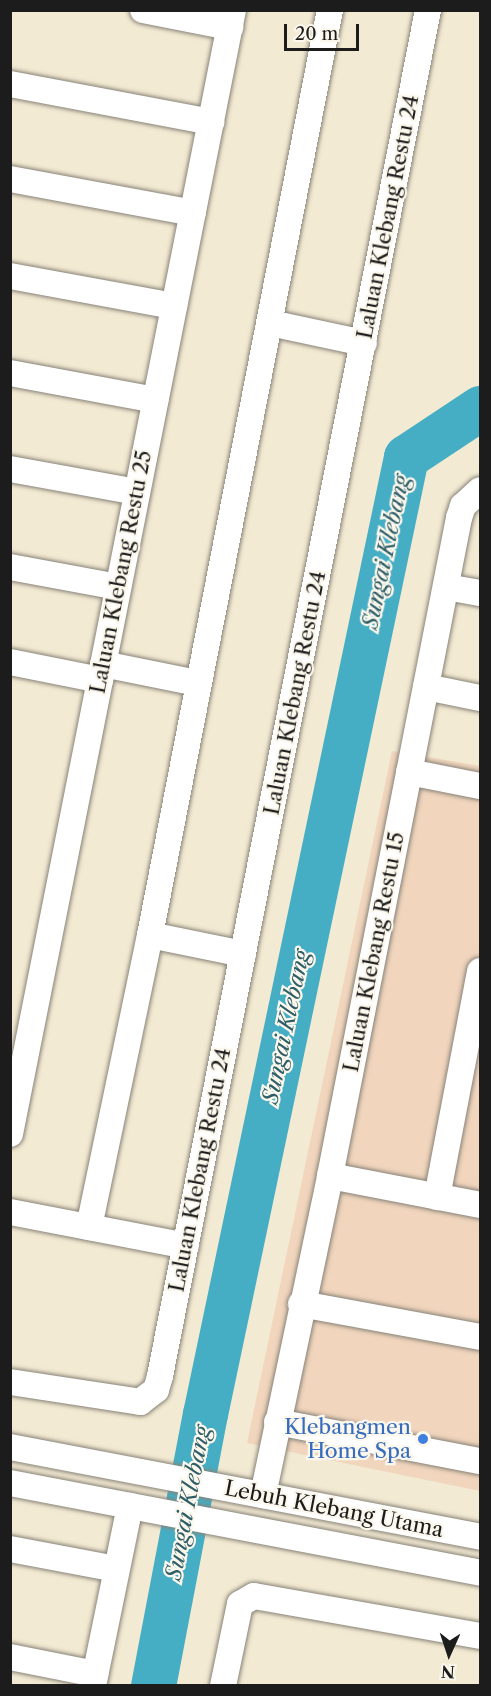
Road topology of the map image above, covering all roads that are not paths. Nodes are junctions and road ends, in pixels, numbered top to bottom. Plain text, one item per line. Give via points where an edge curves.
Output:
1 (144, 10) edge
2 (330, 10) edge
3 (428, 10) edge
4 (231, 19) edge
5 (10, 84) edge
6 (211, 122) junction
7 (10, 179) edge
8 (193, 213) junction
9 (10, 276) edge
10 (174, 306) junction
11 (270, 323) junction
12 (364, 343) junction
13 (10, 373) edge
14 (156, 400) junction
15 (10, 469) edge
16 (480, 490) edge
17 (137, 492) junction
18 (10, 567) edge
19 (118, 587) junction
20 (446, 587) junction
21 (480, 593) edge
22 (10, 662) edge
23 (101, 672) junction
24 (197, 683) junction
25 (426, 687) junction
26 (480, 698) edge
27 (409, 772) junction
28 (480, 786) edge
29 (150, 935) junction
30 (243, 954) junction
31 (480, 971) edge
32 (10, 1134) edge
33 (330, 1176) junction
34 (437, 1197) junction
35 (480, 1205) edge
36 (10, 1212) edge
37 (89, 1227) junction
38 (186, 1246) junction
39 (301, 1304) junction
40 (480, 1337) edge
41 (10, 1382) edge
42 (277, 1422) junction
43 (10, 1447) edge
44 (62, 1456) junction
45 (480, 1461) edge
46 (176, 1479) junction
47 (10, 1483) edge
48 (263, 1495) junction
49 (130, 1506) junction
50 (480, 1537) edge
51 (10, 1550) edge
52 (116, 1569) junction
53 (480, 1573) edge
54 (480, 1636) edge
55 (10, 1657) edge
56 (94, 1680) edge
57 (223, 1686) edge

1 - 4 street
2 - 11 street
3 - 12 street, Laluan Klebang Restu 24
4 - 6 street, Laluan Klebang Restu 25
5 - 6 street
6 - 8 street, Laluan Klebang Restu 25
7 - 8 street
8 - 10 street, Laluan Klebang Restu 25
9 - 10 street
10 - 14 street, Laluan Klebang Restu 25
11 - 12 street
11 - 24 street
12 - 30 street, Laluan Klebang Restu 24
13 - 14 street
14 - 17 street, Laluan Klebang Restu 25
15 - 17 street
16 - 20 street, Laluan Klebang Restu 15 via 463,506
17 - 19 street, Laluan Klebang Restu 25
18 - 19 street
19 - 23 street, Laluan Klebang Restu 25
20 - 21 street
20 - 25 street, Laluan Klebang Restu 15
22 - 23 street
23 - 24 street
23 - 32 street, Laluan Klebang Restu 25
24 - 29 street
25 - 26 street
25 - 27 street, Laluan Klebang Restu 15
27 - 28 street
27 - 33 street, Laluan Klebang Restu 15
29 - 30 street
29 - 37 street
30 - 38 street, Laluan Klebang Restu 24
31 - 34 street
33 - 34 street
33 - 39 street, Laluan Klebang Restu 15
34 - 35 street
36 - 37 street
37 - 38 street
38 - 41 street, Laluan Klebang Restu 24 via 160,1376 149,1398 125,1402
39 - 40 street
39 - 42 street, Laluan Klebang Restu 15
42 - 45 street
42 - 48 street, Laluan Klebang Restu 15
43 - 44 street, Lebuh Klebang Utama
44 - 46 street, Lebuh Klebang Utama
44 - 49 street via 104,1475
46 - 48 street, Lebuh Klebang Utama
46 - 49 street via 147,1491
47 - 49 street, Lebuh Klebang Utama
48 - 50 street, Lebuh Klebang Utama
49 - 52 street
49 - 53 street, Lebuh Klebang Utama
51 - 52 street
52 - 56 street
54 - 57 street via 267,1595 246,1598 236,1616
55 - 56 street

